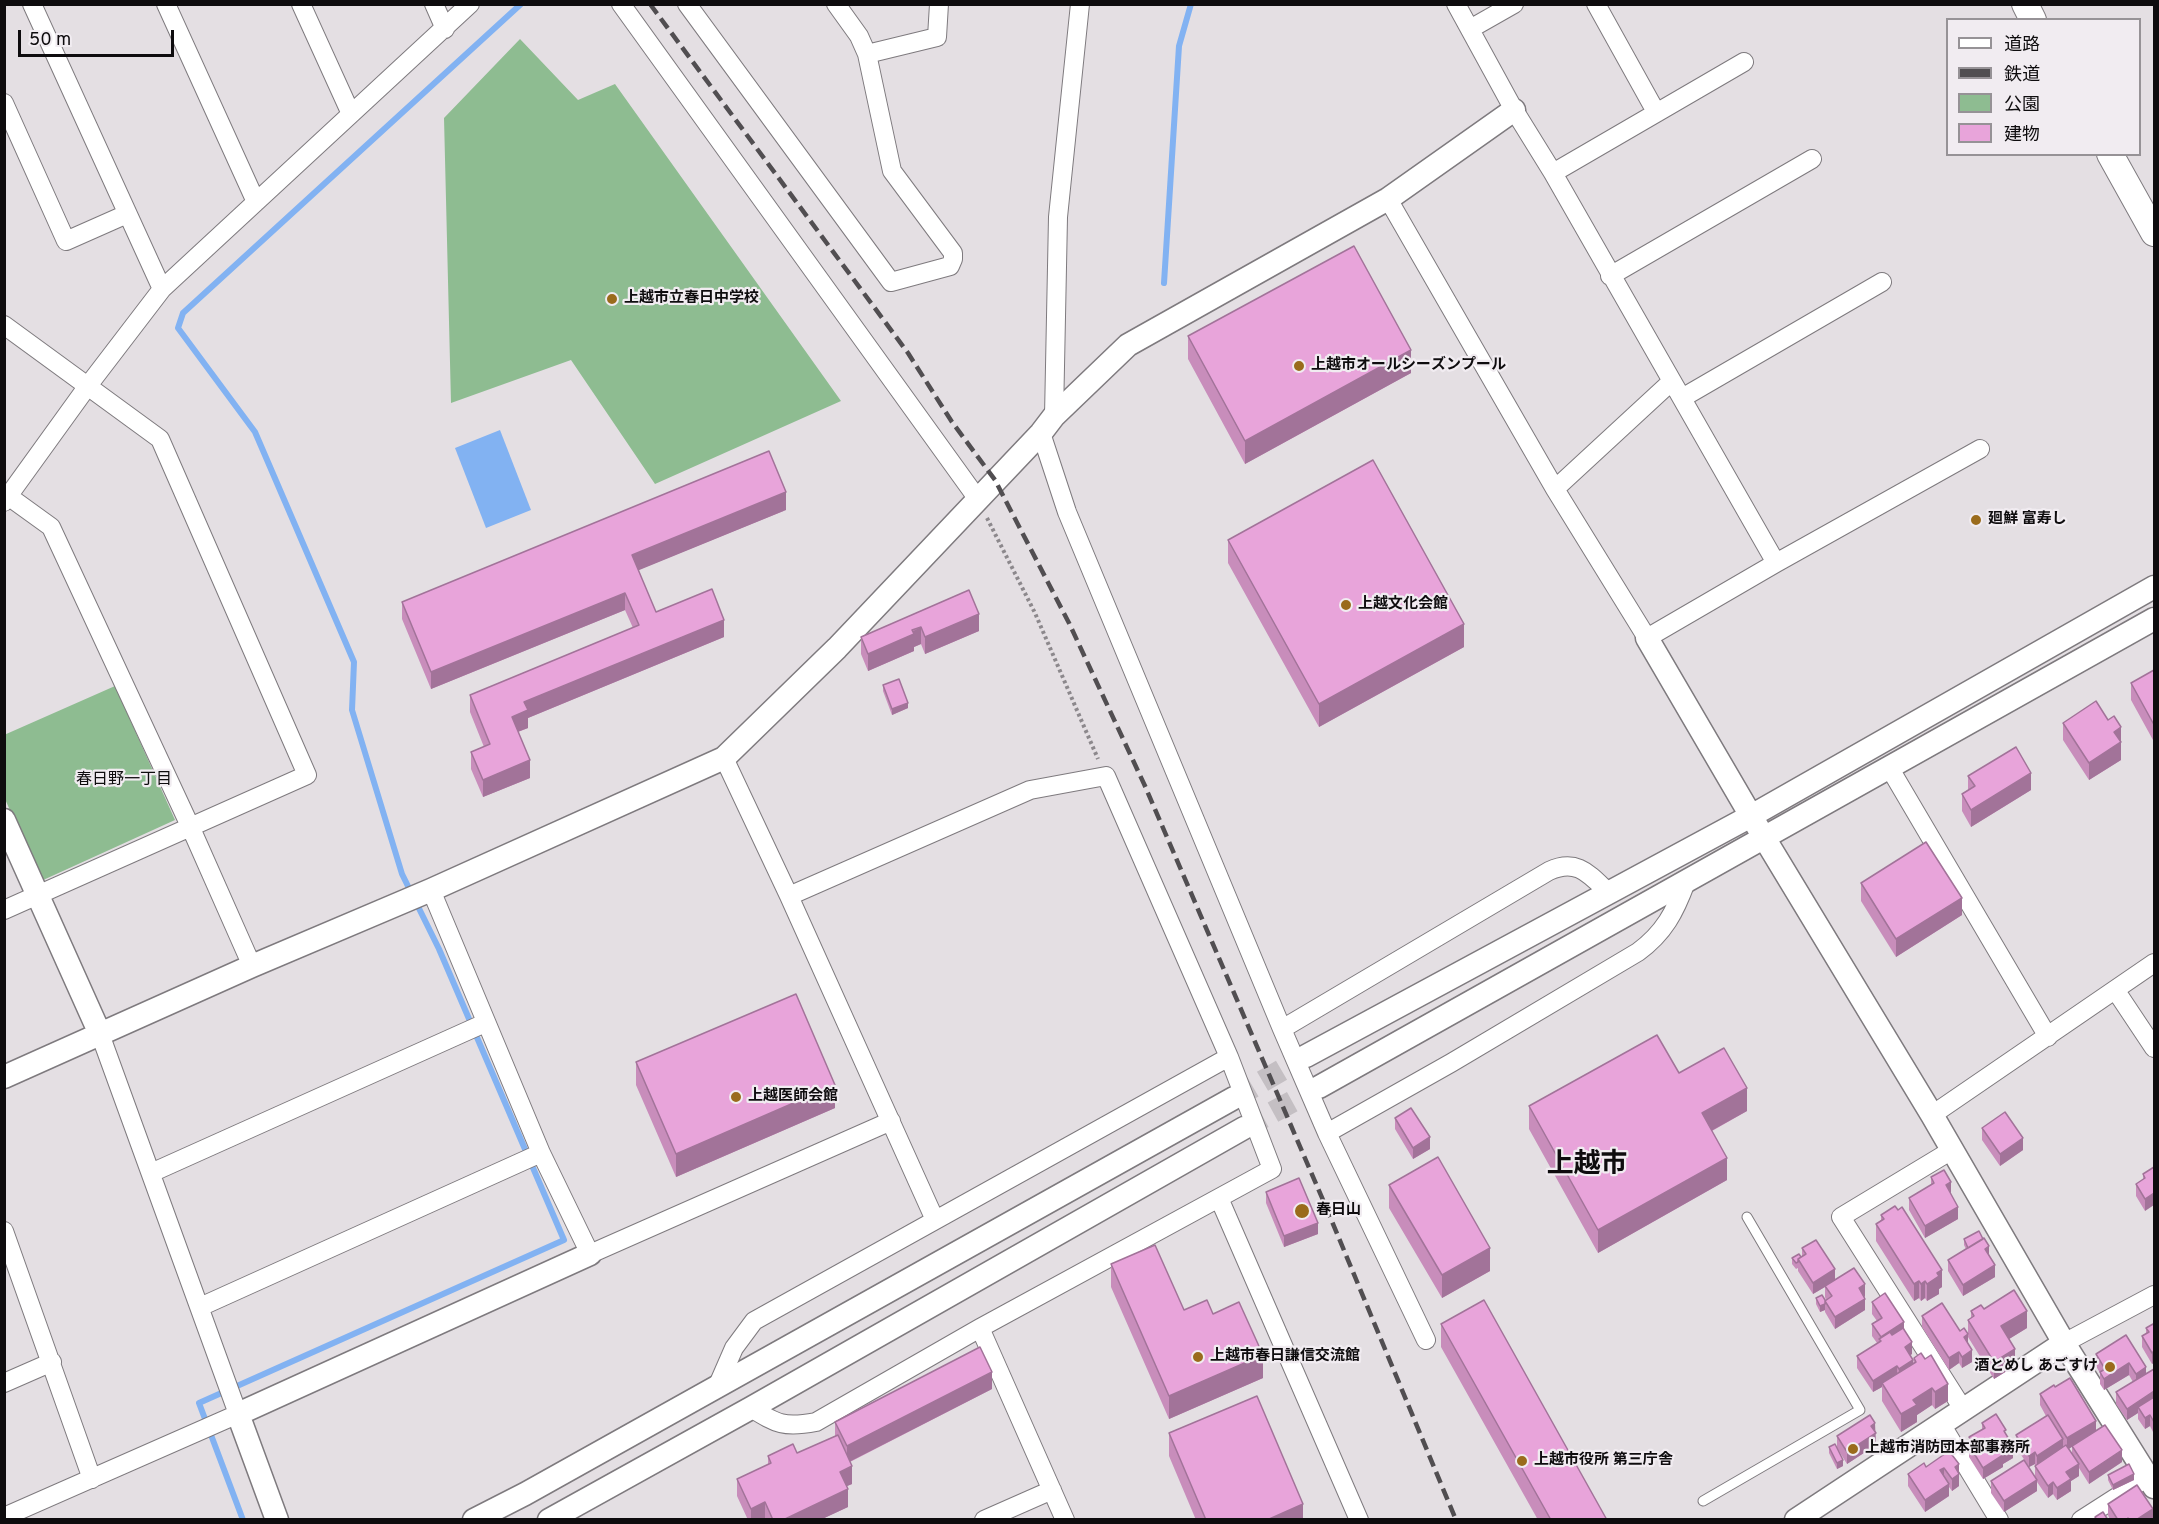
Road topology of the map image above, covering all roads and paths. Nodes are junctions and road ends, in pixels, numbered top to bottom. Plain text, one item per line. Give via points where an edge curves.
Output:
1 (32, 4) edge
2 (166, 4) edge
3 (301, 4) edge
4 (434, 4) edge
5 (470, 4) edge
6 (621, 4) edge
7 (687, 4) edge
8 (836, 4) edge
9 (939, 4) edge
10 (1080, 4) edge
11 (1456, 4) edge
12 (1514, 4) edge
13 (1596, 4) edge
14 (2025, 4) edge
15 (2033, 18) edge
16 (445, 29) junction
17 (1470, 29) junction
18 (867, 54) junction
19 (1744, 62) dead end
20 (4, 103) edge
21 (1514, 111) junction
22 (1656, 112) junction
23 (351, 114) junction
24 (2111, 156) edge
25 (1812, 159) dead end
26 (1552, 173) junction
27 (1388, 199) junction
28 (256, 202) junction
29 (127, 214) junction
30 (2154, 233) edge
31 (1610, 276) junction
32 (1882, 282) dead end
33 (162, 289) junction
34 (4, 325) edge
35 (1672, 381) junction
36 (87, 387) junction
37 (1682, 398) junction
38 (1047, 425) junction
39 (1980, 449) dead end
40 (1555, 489) junction
41 (6, 497) edge
42 (977, 498) junction
43 (1776, 563) junction
44 (2154, 587) edge
45 (2154, 619) edge
46 (1647, 638) junction
47 (724, 758) junction
48 (1889, 767) junction
49 (1106, 776) junction
50 (1751, 816) junction
51 (4, 820) edge
52 (190, 826) junction
53 (1765, 839) junction
54 (1686, 882) junction
55 (431, 890) junction
56 (1609, 893) junction
57 (38, 896) junction
58 (789, 896) junction
59 (4, 910) edge
60 (2154, 963) edge
61 (252, 966) junction
62 (2116, 991) junction
63 (485, 1023) junction
64 (1282, 1029) junction
65 (100, 1034) junction
66 (2048, 1036) junction
67 (2154, 1048) edge
68 (1306, 1056) tunnel mouth
69 (1229, 1057) junction
70 (4, 1077) edge
71 (1319, 1087) tunnel mouth
72 (1234, 1098) tunnel mouth
73 (1932, 1115) junction
74 (891, 1121) junction
75 (1244, 1128) tunnel mouth
76 (1327, 1133) junction
77 (1952, 1150) junction
78 (541, 1153) junction
79 (151, 1173) junction
80 (1219, 1198) junction
81 (1747, 1217) dead end
82 (935, 1220) junction
83 (5, 1234) edge
84 (590, 1254) junction
85 (2154, 1295) edge
86 (200, 1307) junction
87 (980, 1328) junction
88 (1426, 1340) dead end
89 (2064, 1343) junction
90 (52, 1362) junction
91 (4, 1383) edge
92 (717, 1387) junction
93 (751, 1408) junction
94 (1964, 1409) junction
95 (238, 1414) junction
96 (1941, 1424) junction
97 (92, 1479) junction
98 (2151, 1482) edge
99 (1052, 1490) junction
100 (1703, 1501) dead end
101 (4, 1517) edge
102 (277, 1520) edge
103 (474, 1520) edge
104 (549, 1520) edge
105 (984, 1520) edge
106 (1065, 1520) edge
107 (1359, 1520) edge
108 (1796, 1520) edge
109 (1999, 1520) edge
110 (2081, 1520) edge

1 - 29 street
2 - 28 street
3 - 23 street
4 - 16 street
5 - 16 street
6 - 42 street
7 - 18 street via 891,282 950,266 953,259 892,171
8 - 18 street
9 - 18 street via 937,37
10 - 38 street via 1058,217
11 - 17 street
12 - 17 street
13 - 22 street
14 - 15 main road
16 - 23 street
17 - 21 street
19 - 22 street
20 - 29 street via 66,240
21 - 26 street
21 - 27 street
22 - 26 street
23 - 28 street
24 - 30 main road
25 - 31 street
26 - 31 street
27 - 38 street via 1128,345
27 - 40 street
28 - 33 street
29 - 33 street
31 - 35 street
32 - 37 street
33 - 36 street
34 - 36 street
35 - 37 street
35 - 40 street
36 - 41 street
36 - 52 street via 160,439 307,775
37 - 43 street
38 - 42 street
38 - 64 street via 1067,512
39 - 43 street
40 - 46 street
41 - 52 street via 51,527
42 - 47 street via 837,648
42 - 49 path via 1035,613
43 - 46 street
44 - 50 street
45 - 48 street
46 - 50 street
47 - 55 street
47 - 58 street
48 - 53 street
48 - 66 street
49 - 58 street via 1029,790
49 - 69 street
50 - 53 street
50 - 56 street
51 - 57 street
52 - 57 street
52 - 61 street
53 - 54 street
53 - 73 street
54 - 71 street
54 - 76 street via 1676,909 1654,940 1638,952
55 - 61 street
55 - 63 street
56 - 64 street via 1586,872 1562,865
56 - 68 street
57 - 59 street
57 - 65 street
58 - 74 street
60 - 62 street
61 - 65 street
62 - 66 street
62 - 67 street
63 - 78 street
63 - 79 street
64 - 76 street
65 - 70 street
65 - 79 street
66 - 73 street
69 - 80 street via 1272,1168
69 - 82 street
72 - 92 street
73 - 77 street
74 - 82 street
74 - 84 street
75 - 93 street
76 - 88 street
77 - 89 street
77 - 94 street via 1841,1217
78 - 84 street
78 - 86 street
79 - 86 street
80 - 87 street
80 - 107 street
81 - 100 lane via 1860,1410
82 - 92 street via 754,1321 734,1348
83 - 90 street
84 - 95 street
85 - 89 street
86 - 95 street
87 - 93 street via 816,1422 794,1426 775,1423
87 - 99 street
89 - 94 street
89 - 98 street
90 - 91 street
90 - 97 street
92 - 103 street
93 - 104 street
94 - 96 street
95 - 97 street
95 - 102 street
96 - 108 street
96 - 109 street
97 - 101 street
98 - 110 street
99 - 105 street
99 - 106 street

